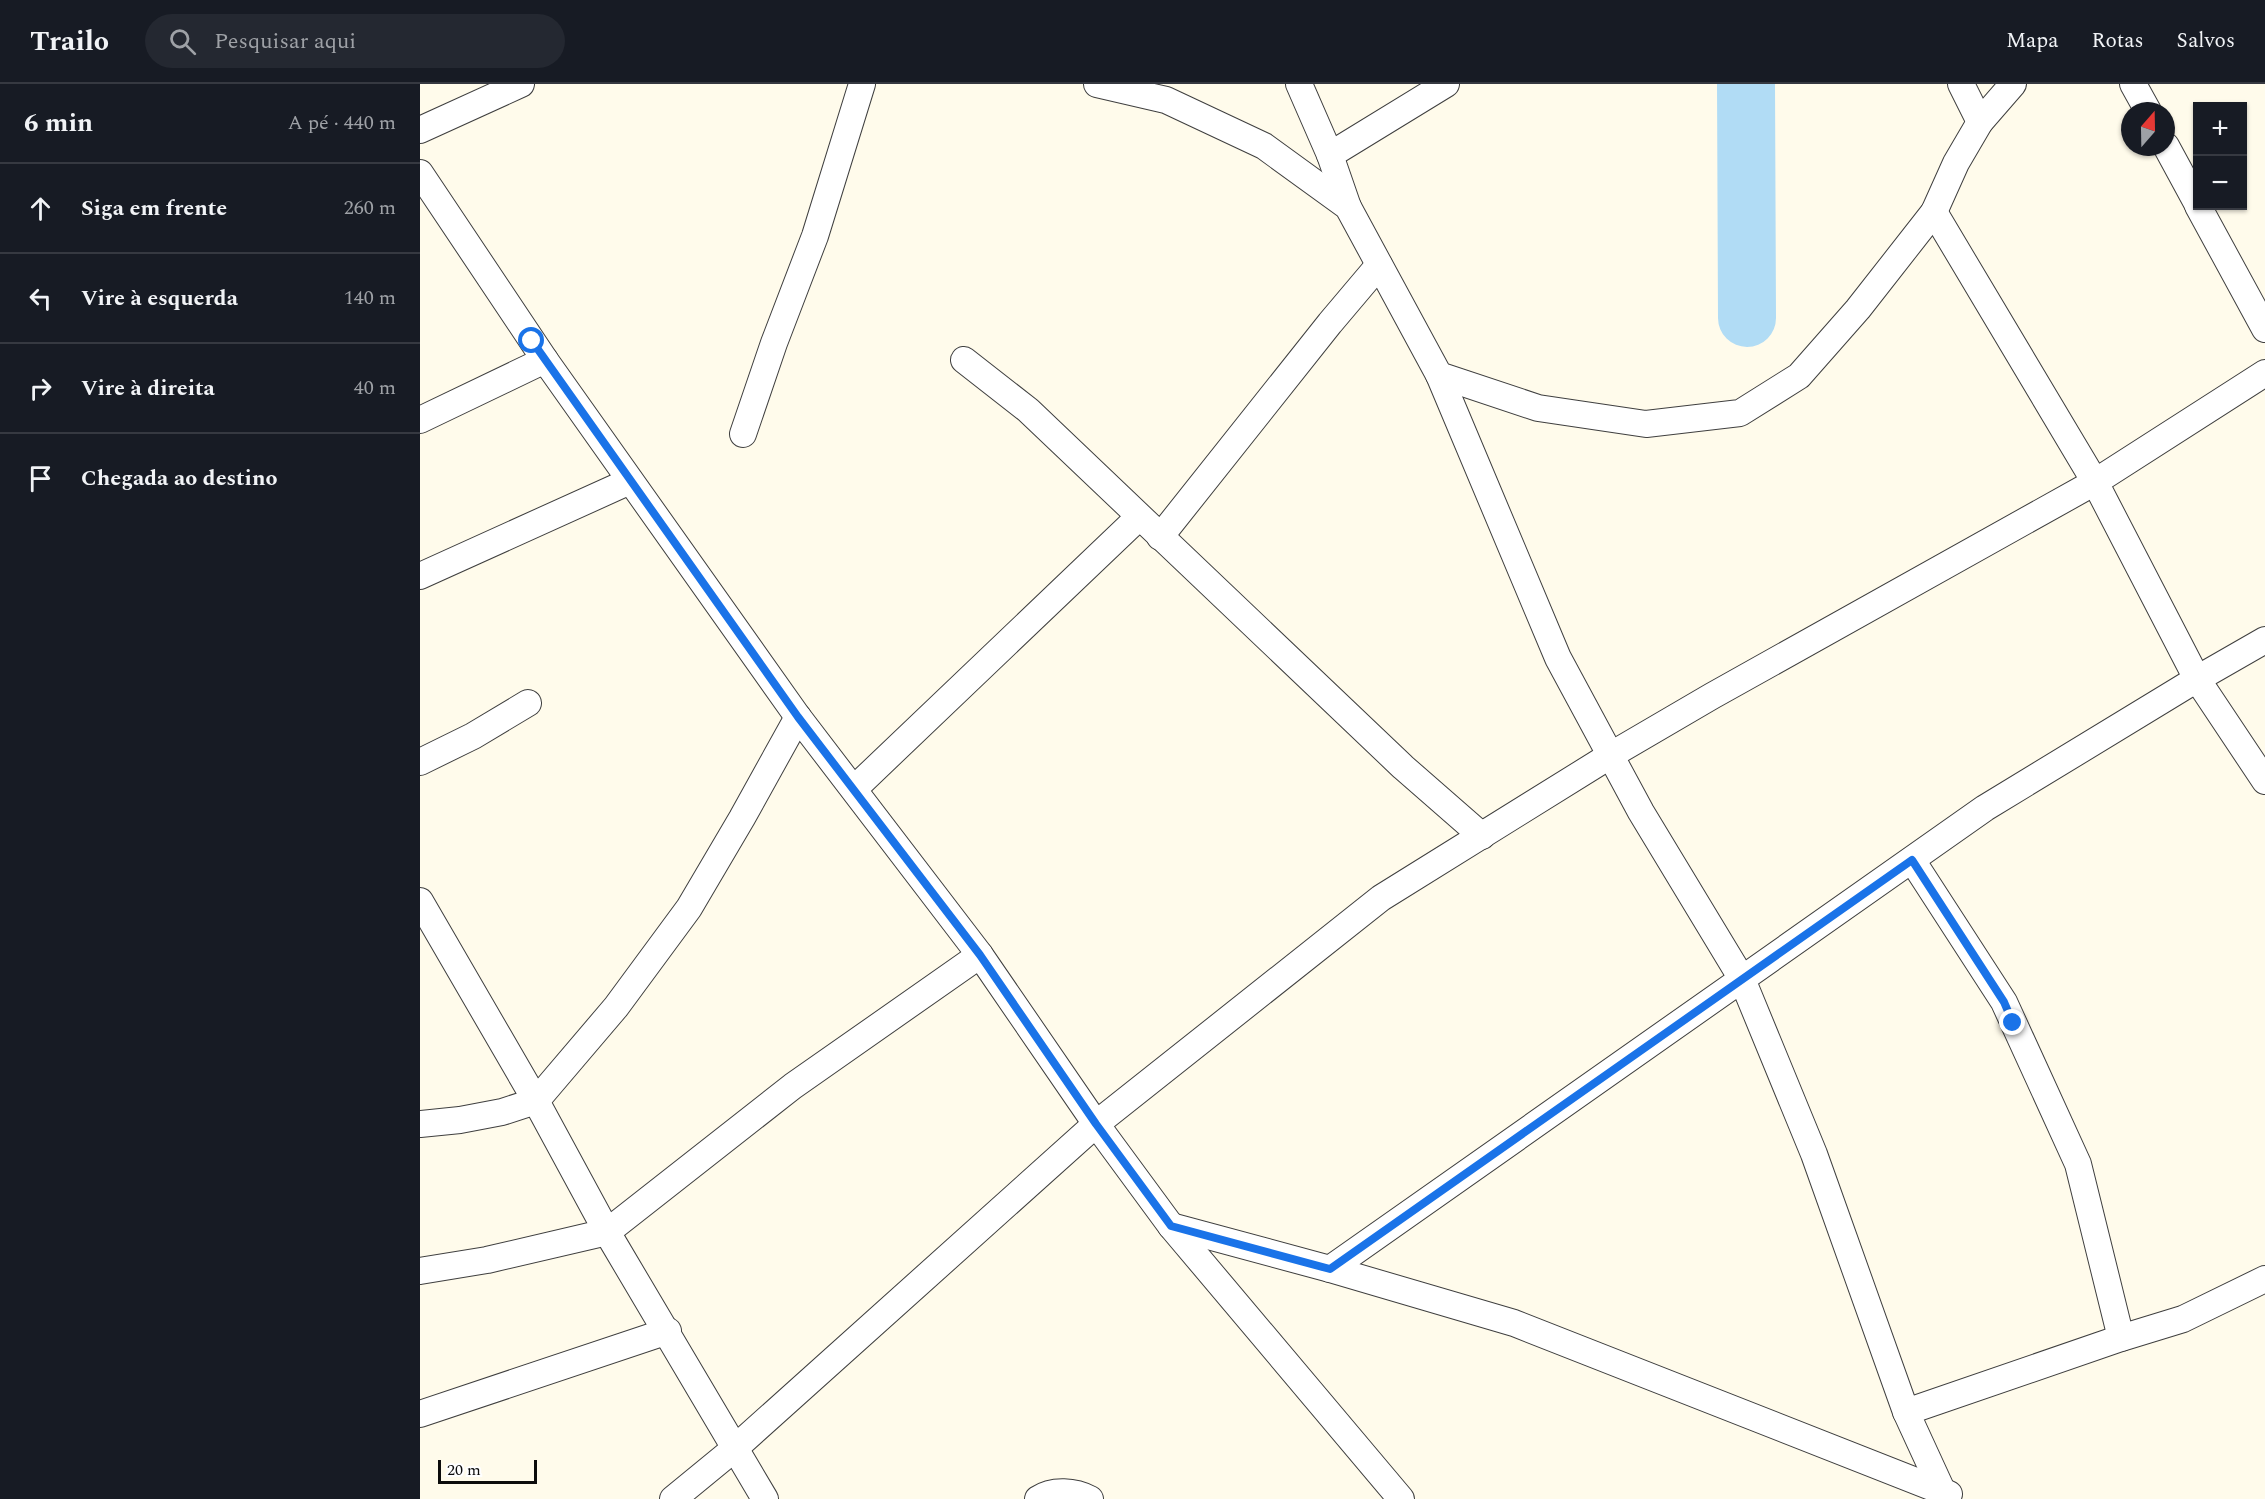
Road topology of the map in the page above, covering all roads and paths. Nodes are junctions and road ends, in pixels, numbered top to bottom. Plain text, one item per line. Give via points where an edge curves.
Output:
1 (520, 84) edge
2 (862, 84) edge
3 (1097, 84) edge
4 (1299, 84) edge
5 (1446, 84) edge
6 (1961, 84) edge
7 (2013, 84) edge
8 (2133, 84) edge
9 (2143, 102) edge
10 (1980, 122) junction
11 (420, 130) edge
12 (1330, 155) junction
13 (2171, 156) edge
14 (420, 173) edge
15 (2193, 196) edge
16 (1348, 207) junction
17 (2201, 210) edge
18 (1934, 212) junction
19 (1379, 265) junction
20 (2265, 329) edge
21 (544, 360) junction
22 (964, 360) dead end
23 (2265, 373) edge
24 (1439, 375) junction
25 (420, 420) edge
26 (743, 434) dead end
27 (630, 481) junction
28 (2095, 482) junction
29 (1139, 517) junction
30 (1160, 537) junction
31 (420, 576) edge
32 (2265, 640) edge
33 (2196, 679) junction
34 (528, 703) dead end
35 (798, 717) junction
36 (1611, 755) junction
37 (420, 762) edge
38 (2265, 780) edge
39 (854, 789) junction
40 (1482, 836) junction
41 (1912, 860) junction
42 (423, 913) edge
43 (980, 955) junction
44 (1742, 979) junction
45 (536, 1101) junction
46 (420, 1124) edge
47 (1096, 1124) junction
48 (1171, 1226) junction
49 (607, 1232) junction
50 (1330, 1269) junction
51 (420, 1271) edge
52 (2265, 1279) edge
53 (668, 1331) junction
54 (2121, 1338) junction
55 (1906, 1412) junction
56 (420, 1414) edge
57 (734, 1449) junction
58 (1389, 1494) edge
59 (1950, 1496) edge
60 (673, 1499) edge
61 (765, 1499) edge
62 (1038, 1499) edge
63 (1090, 1499) edge

1 - 11 street
2 - 26 street via 815,236
3 - 16 street via 1166,100 1264,146
4 - 12 street
5 - 12 street
6 - 10 street
7 - 10 street
8 - 9 street
10 - 18 street
12 - 16 street
13 - 15 street
14 - 21 street
16 - 19 street
17 - 20 street
18 - 24 street via 1799,376 1740,413 1646,424 1538,408
18 - 28 street
19 - 24 street
19 - 30 street
21 - 25 street
21 - 27 street
22 - 29 street via 1028,410
23 - 28 street
24 - 36 street via 1558,658
27 - 31 street
27 - 35 street
28 - 33 street
28 - 36 street
29 - 30 street
29 - 39 street
30 - 40 street via 1403,767
32 - 33 street
33 - 38 street
33 - 41 street via 1985,808
34 - 37 street
35 - 39 street
35 - 45 street via 689,908 616,1007
36 - 40 street
36 - 44 street
39 - 43 street
40 - 47 street via 1381,898
41 - 44 street
41 - 54 street via 2004,1002 2078,1164
42 - 45 street
43 - 47 street
43 - 49 street via 793,1086
44 - 50 street
44 - 55 street via 1814,1154
45 - 46 street via 502,1112
45 - 49 street
47 - 48 street
47 - 57 street
48 - 50 street
48 - 58 street
49 - 51 street
49 - 53 street
50 - 59 street via 1515,1323
52 - 54 street via 2183,1319
53 - 56 street
53 - 57 street
54 - 55 street
55 - 59 street
57 - 60 street
57 - 61 street
62 - 63 street via 1046,1494 1078,1492

